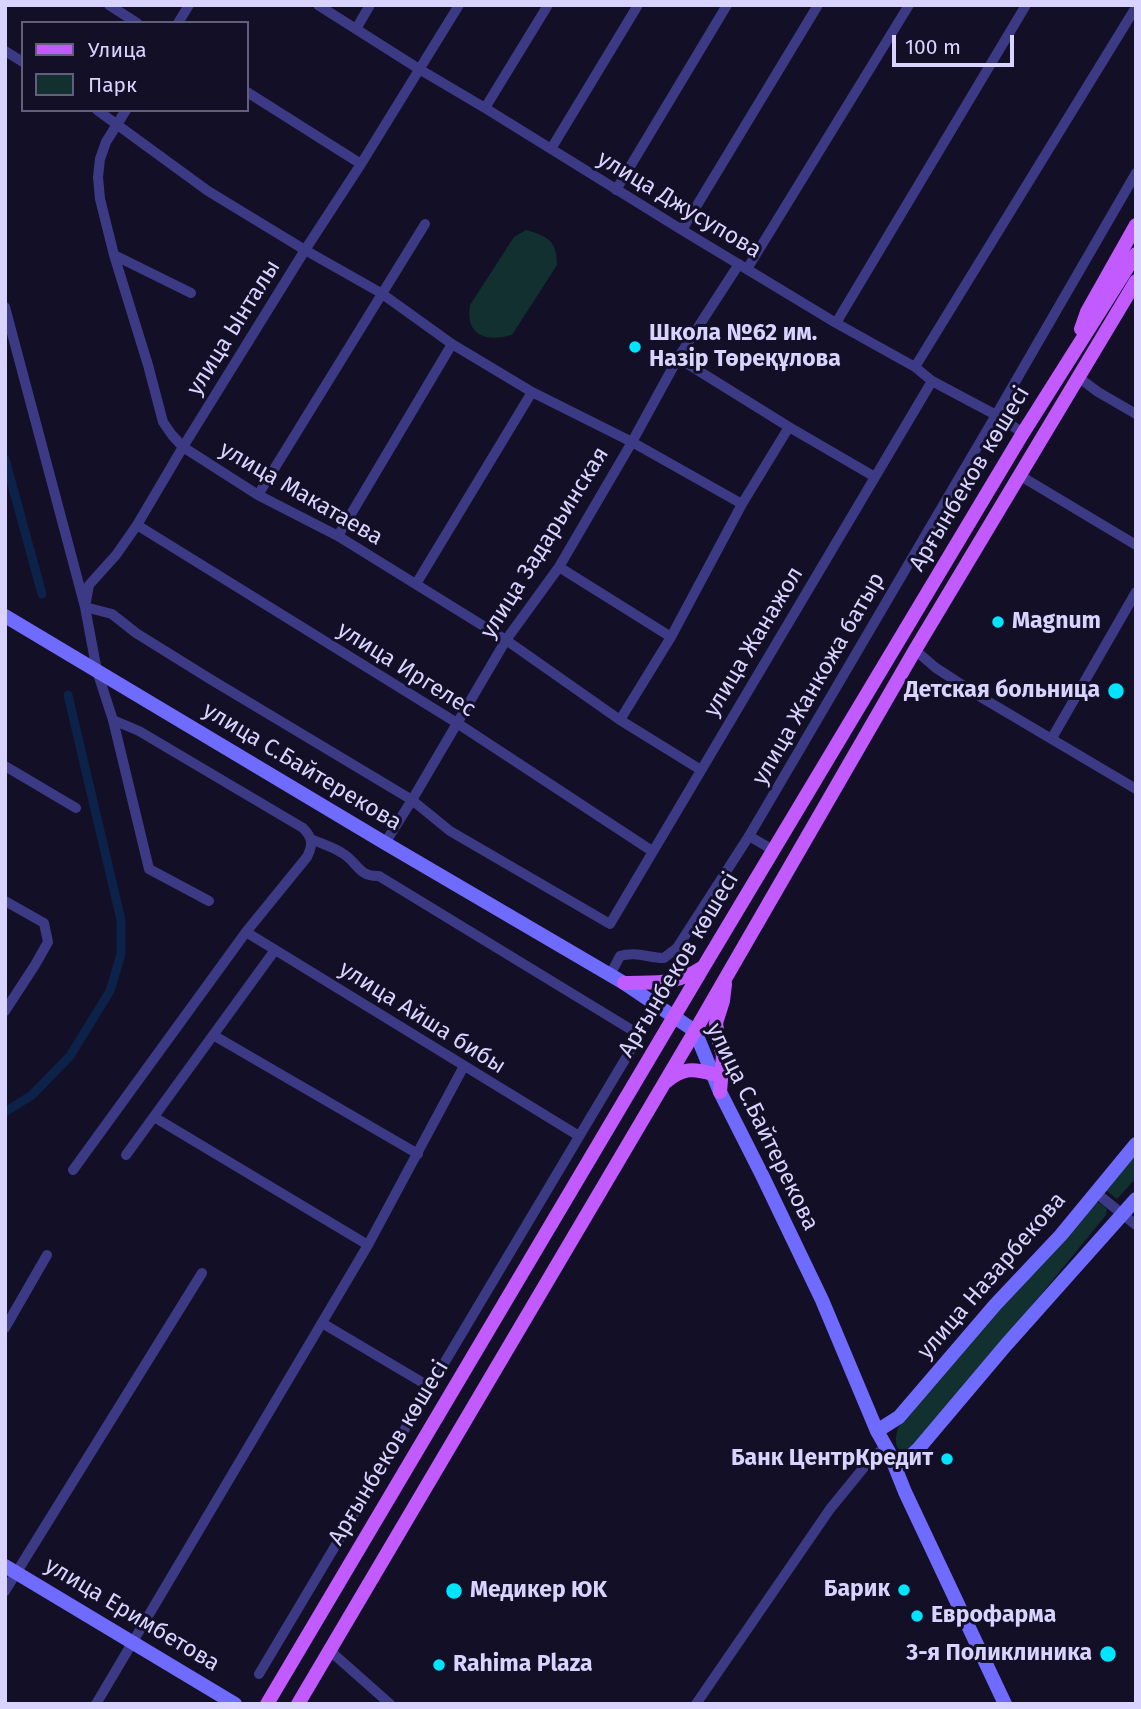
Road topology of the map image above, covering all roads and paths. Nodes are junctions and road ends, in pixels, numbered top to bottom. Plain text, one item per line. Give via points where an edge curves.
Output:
1 (109, 5) edge
2 (189, 5) edge
3 (318, 5) edge
4 (370, 5) edge
5 (459, 5) edge
6 (548, 5) edge
7 (638, 5) edge
8 (727, 5) edge
9 (818, 5) edge
10 (909, 5) edge
11 (1026, 5) edge
12 (1136, 7) edge
13 (134, 21) edge
14 (179, 21) edge
15 (356, 29) junction
16 (5, 51) edge
17 (21, 61) edge
18 (419, 69) junction
19 (248, 93) edge
20 (485, 108) junction
21 (100, 112) edge
22 (125, 112) edge
23 (118, 124) junction
24 (551, 149) junction
25 (361, 164) junction
26 (1136, 173) edge
27 (616, 190) junction
28 (425, 224) dead end
29 (1136, 225) edge
30 (682, 230) junction
31 (305, 250) junction
32 (1136, 254) edge
33 (114, 255) junction
34 (743, 267) junction
35 (1136, 281) edge
36 (191, 293) dead end
37 (381, 293) junction
38 (1136, 297) edge
39 (5, 307) edge
40 (836, 323) junction
41 (452, 344) junction
42 (1074, 351) junction
43 (1090, 356) junction
44 (678, 358) junction
45 (915, 367) junction
46 (1077, 377) junction
47 (932, 381) junction
48 (532, 392) junction
49 (1136, 414) edge
50 (996, 415) junction
51 (789, 427) junction
52 (1023, 433) junction
53 (632, 442) junction
54 (183, 447) junction
55 (1019, 475) junction
56 (875, 477) junction
57 (258, 495) junction
58 (742, 504) junction
59 (137, 525) junction
60 (338, 536) junction
61 (1136, 545) edge
62 (559, 566) junction
63 (416, 584) junction
64 (1136, 592) edge
65 (85, 607) junction
66 (5, 616) edge
67 (671, 637) junction
68 (506, 640) junction
69 (915, 650) junction
70 (97, 671) junction
71 (113, 720) junction
72 (620, 720) junction
73 (457, 723) junction
74 (1052, 738) junction
75 (5, 766) edge
76 (701, 770) junction
77 (1136, 789) edge
78 (412, 800) junction
79 (76, 808) dead end
80 (748, 836) junction
81 (311, 839) junction
82 (384, 843) junction
83 (773, 850) junction
84 (652, 851) junction
85 (5, 901) edge
86 (209, 901) dead end
87 (246, 932) junction
88 (275, 950) junction
89 (704, 967) junction
90 (610, 975) junction
91 (725, 978) junction
92 (624, 983) junction
93 (5, 1011) edge
94 (674, 1017) junction
95 (695, 1031) junction
96 (213, 1035) junction
97 (464, 1066) junction
98 (713, 1074) junction
99 (663, 1084) junction
100 (720, 1092) junction
101 (154, 1117) junction
102 (579, 1136) junction
103 (1136, 1144) edge
104 (418, 1154) junction
105 (126, 1155) dead end
106 (73, 1170) dead end
107 (1096, 1192) junction
108 (1136, 1199) edge
109 (1122, 1215) junction
110 (1136, 1225) edge
111 (368, 1245) junction
112 (47, 1255) dead end
113 (202, 1273) dead end
114 (322, 1323) junction
115 (5, 1328) edge
116 (429, 1387) junction
117 (408, 1423) junction
118 (877, 1431) junction
119 (427, 1435) junction
120 (885, 1447) junction
121 (897, 1469) junction
122 (11, 1569) edge
123 (5, 1591) edge
124 (132, 1643) junction
125 (329, 1650) junction
126 (259, 1674) dead end
127 (96, 1704) edge
128 (235, 1704) edge
129 (267, 1704) edge
130 (298, 1704) edge
131 (390, 1704) edge
132 (696, 1704) edge
133 (1005, 1704) edge

1 - 13 street
2 - 14 street
3 - 15 street, улица Джусупова
4 - 15 street
5 - 18 street, улица Ынталы
6 - 20 street
7 - 24 street
8 - 27 street
9 - 30 street
10 - 34 street, улица Задарьинская
11 - 40 street
12 - 45 street
15 - 18 street, улица Джусупова
16 - 17 street
18 - 20 street, улица Джусупова
18 - 25 street, улица Ынталы
19 - 25 street
20 - 24 street, улица Джусупова
21 - 23 street
22 - 23 street, улица Макатаева
23 - 31 street via 208,191
23 - 33 street, улица Макатаева via 106,142 97,177
24 - 27 street, улица Джусупова
25 - 31 street, улица Ынталы
26 - 50 street, улица Жанкожа батыр
27 - 30 street, улица Джусупова
28 - 37 street
29 - 42 main road via 1087,312
30 - 34 street, улица Джусупова
31 - 37 street
31 - 54 street, улица Ынталы
32 - 42 main road, Арғынбеков көшесі
33 - 36 street
33 - 54 street, улица Макатаева via 163,422
34 - 40 street, улица Джусупова
34 - 44 street, улица Задарьинская
35 - 43 main road, Арғынбеков көшесі
37 - 41 street
37 - 57 street
38 - 43 main road
39 - 65 street
40 - 45 street, улица Джусупова
41 - 48 street
41 - 60 street
42 - 52 main road, Арғынбеков көшесі
43 - 46 main road, Арғынбеков көшесі
44 - 51 street
44 - 53 street, улица Задарьинская
45 - 47 street, улица Джусупова
46 - 49 street
46 - 55 main road, Арғынбеков көшесі
47 - 50 street, улица Джусупова
47 - 56 street, улица Жанажол
48 - 53 street
48 - 63 street
50 - 52 street, улица Джусупова
50 - 80 street, улица Жанкожа батыр
51 - 56 street
51 - 58 street
52 - 83 main road, Арғынбеков көшесі
53 - 58 street
53 - 62 street, улица Задарьинская
54 - 57 street, улица Макатаева
54 - 59 street, улица Ынталы
55 - 61 street
55 - 69 main road, Арғынбеков көшесі
56 - 76 street, улица Жанажол
57 - 60 street, улица Макатаева
58 - 67 street
59 - 65 street, улица Ынталы via 89,585
59 - 73 street, улица Иргелес
60 - 63 street, улица Макатаева
62 - 67 street
62 - 68 street, улица Задарьинская
63 - 68 street, улица Макатаева
64 - 74 street
65 - 70 street
65 - 78 street via 112,614 200,673
66 - 70 main road, улица С.Байтерекова
67 - 72 street
68 - 72 street, улица Макатаева
68 - 73 street, улица Задарьинская
69 - 74 street via 984,699
69 - 91 main road, Арғынбеков көшесі
70 - 71 street
70 - 82 main road, улица С.Байтерекова
71 - 81 street via 303,828
71 - 86 street via 149,869
72 - 76 street, улица Макатаева
73 - 78 street, улица Задарьинская
73 - 84 street, улица Иргелес
74 - 77 street
75 - 79 street
76 - 84 street, улица Жанажол
78 - 82 street, улица Задарьинская
78 - 84 street, улица Жанажол via 450,831 610,924
80 - 83 street
80 - 90 street, улица Жанкожа батыр via 677,948 664,958 620,956
81 - 87 street via 307,857
81 - 102 street via 635,1032 636,1041
82 - 90 main road, улица С.Байтерекова
83 - 89 main road, Арғынбеков көшесі
85 - 93 street via 44,923 48,942
87 - 88 street, улица Айша бибы
87 - 106 street
88 - 96 street
88 - 97 street, улица Айша бибы
89 - 92 main road via 671,982
89 - 94 main road, Арғынбеков көшесі
90 - 92 main road, улица С.Байтерекова
91 - 95 main road, Арғынбеков көшесі
91 - 100 main road via 716,1023 723,1055
92 - 94 main road, улица С.Байтерекова
94 - 95 main road, улица С.Байтерекова
94 - 119 main road, Арғынбеков көшесі
95 - 98 main road, улица С.Байтерекова
95 - 99 main road, Арғынбеков көшесі
96 - 101 street
96 - 104 street
97 - 102 street, улица Айша бибы
97 - 104 street
98 - 99 main road via 684,1070
98 - 100 main road, улица С.Байтерекова
99 - 125 main road, Арғынбеков көшесі
100 - 118 main road, улица С.Байтерекова via 811,1278
101 - 105 street
101 - 111 street
102 - 116 street
103 - 107 main road, улица Назарбекова
104 - 111 street
107 - 109 street
107 - 118 main road, улица Назарбекова via 899,1417
108 - 109 main road
109 - 110 street
109 - 121 main road
111 - 114 street
112 - 115 street
113 - 122 street
114 - 116 street
114 - 124 street
116 - 117 street
117 - 119 street
117 - 126 street
118 - 120 main road, улица С.Байтерекова
119 - 129 main road, Арғынбеков көшесі
120 - 121 main road, улица С.Байтерекова
120 - 132 street via 830,1509
121 - 133 main road, улица С.Байтерекова
122 - 123 street
122 - 124 main road, улица Еримбетова
124 - 127 street
124 - 128 main road, улица Еримбетова
125 - 130 main road, Арғынбеков көшесі
125 - 131 street

